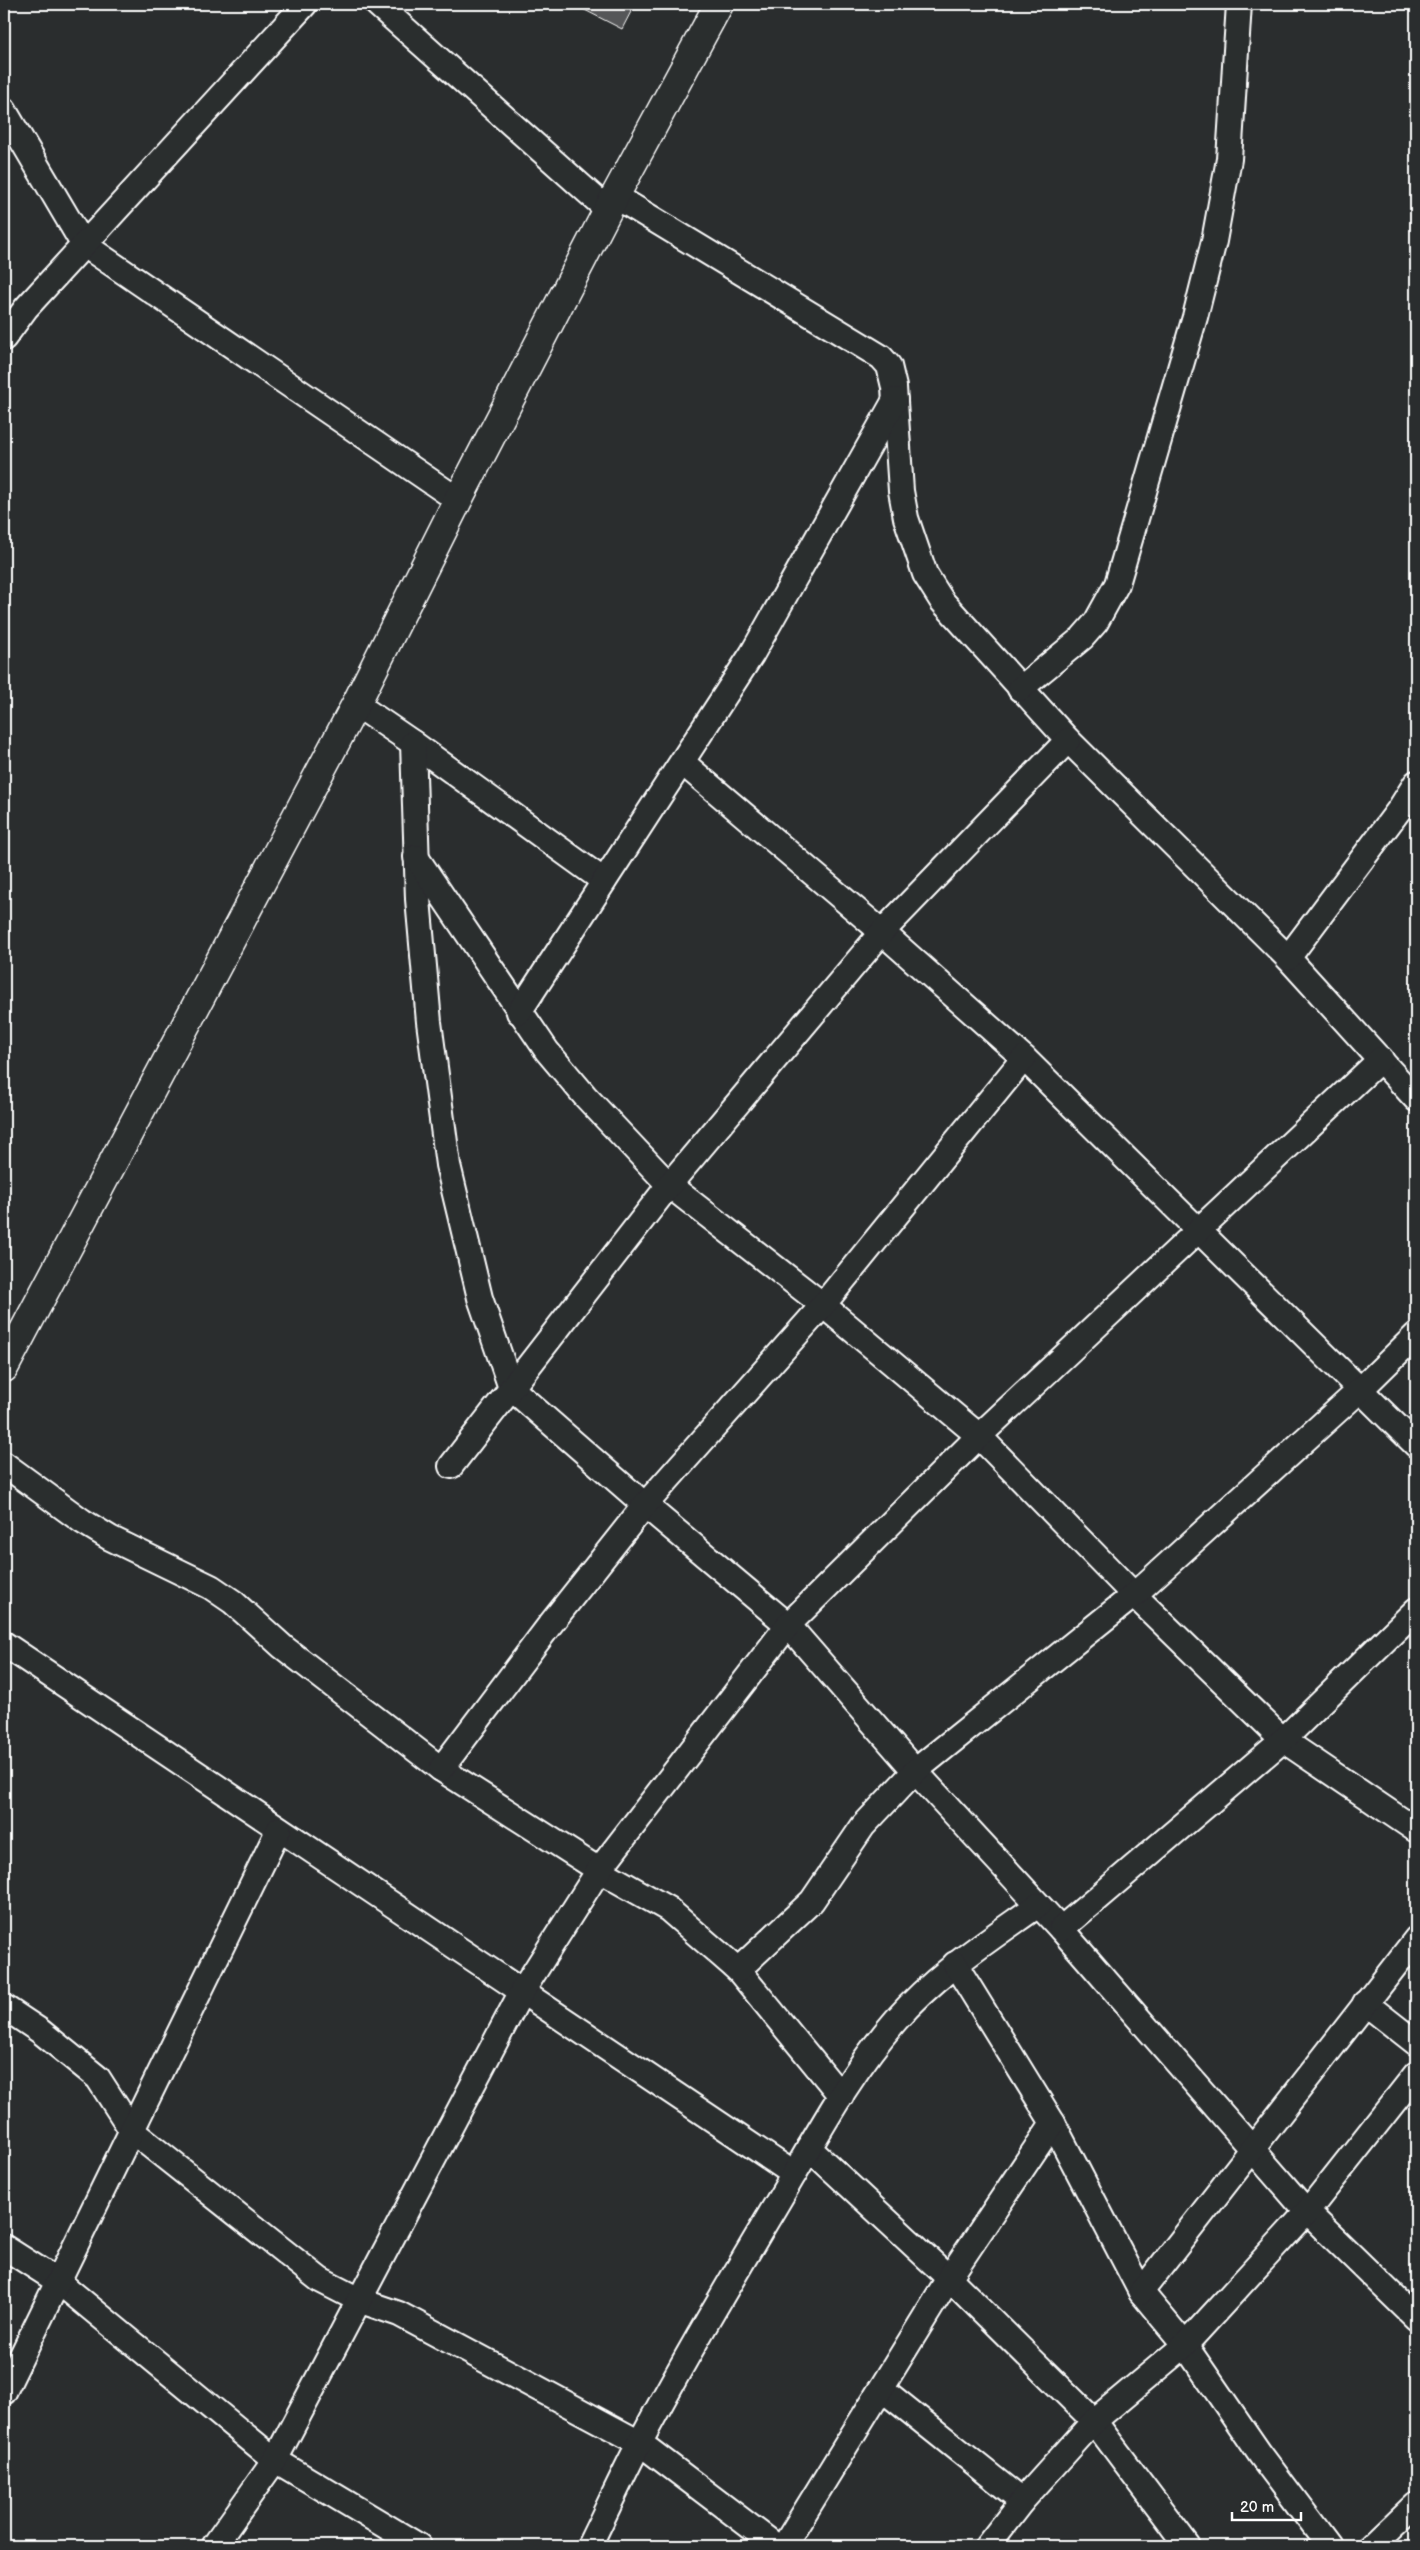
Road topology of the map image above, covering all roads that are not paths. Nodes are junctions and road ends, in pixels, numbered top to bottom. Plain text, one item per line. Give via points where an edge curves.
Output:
1 (305, 4) edge
2 (377, 4) edge
3 (719, 4) edge
4 (1239, 4) edge
5 (4, 110) edge
6 (612, 203) junction
7 (84, 244) junction
8 (4, 338) edge
9 (895, 400) junction
10 (458, 500) junction
11 (1020, 689) junction
12 (356, 704) junction
13 (1068, 740) junction
14 (413, 742) junction
15 (683, 763) junction
16 (1416, 783) edge
17 (1408, 813) edge
18 (416, 857) junction
19 (604, 881) junction
20 (882, 932) junction
21 (1288, 958) junction
22 (519, 1012) junction
23 (1024, 1058) junction
24 (1381, 1059) junction
25 (1416, 1099) edge
26 (670, 1185) junction
27 (1198, 1230) junction
28 (823, 1305) junction
29 (1416, 1335) edge
30 (4, 1368) edge
31 (511, 1388) junction
32 (1361, 1389) junction
33 (979, 1436) junction
34 (1416, 1445) edge
35 (4, 1464) edge
36 (452, 1466) dead end
37 (645, 1505) junction
38 (1134, 1595) junction
39 (1416, 1610) edge
40 (788, 1625) junction
41 (4, 1644) edge
42 (1283, 1740) junction
43 (441, 1769) junction
44 (915, 1771) junction
45 (279, 1829) junction
46 (1416, 1830) edge
47 (599, 1870) junction
48 (1038, 1904) junction
49 (1061, 1929) junction
50 (1416, 1939) edge
51 (955, 1964) junction
52 (738, 1970) junction
53 (521, 1993) junction
54 (1366, 2002) junction
55 (4, 2007) edge
56 (1416, 2043) edge
57 (1416, 2074) edge
58 (841, 2096) junction
59 (1053, 2124) junction
60 (132, 2132) junction
61 (809, 2148) junction
62 (1252, 2151) junction
63 (794, 2174) junction
64 (1307, 2212) junction
65 (4, 2246) edge
66 (949, 2278) junction
67 (59, 2282) junction
68 (1141, 2292) junction
69 (361, 2301) junction
70 (1416, 2318) edge
71 (1185, 2346) junction
72 (882, 2389) junction
73 (4, 2392) edge
74 (1094, 2421) junction
75 (640, 2443) junction
76 (275, 2460) junction
77 (1022, 2501) junction
78 (1416, 2504) edge
79 (998, 2542) edge
80 (214, 2546) edge
81 (419, 2546) edge
82 (589, 2546) edge
83 (776, 2546) edge
84 (784, 2546) edge
85 (1188, 2546) edge
86 (1329, 2546) edge
87 (1373, 2546) edge

1 - 7 street
2 - 6 street
3 - 6 highway
4 - 11 street via 1229,158 1214,242 1117,584 1096,622 1082,638
5 - 7 street
6 - 9 street via 882,357 893,376
6 - 10 highway
7 - 8 street via 26,308
7 - 10 street
9 - 11 street via 901,491 925,574 942,601
9 - 15 street via 791,588
10 - 12 highway
11 - 13 street
12 - 14 street
12 - 30 highway
13 - 20 street
13 - 21 street
14 - 18 street
14 - 19 street
15 - 19 street
15 - 20 street
16 - 17 street
17 - 21 street
18 - 22 street
18 - 31 street via 429,1022 448,1165 480,1298
19 - 22 street
20 - 23 street
20 - 26 street
21 - 24 street
22 - 26 street via 584,1096
23 - 27 street
23 - 28 street
24 - 25 street
24 - 27 street
26 - 28 street
26 - 31 street
27 - 32 street
27 - 33 street
28 - 33 street
28 - 37 street
29 - 32 street
31 - 36 street
31 - 37 street
32 - 34 street
32 - 38 street
33 - 38 street
33 - 40 street
35 - 43 street via 110,1538 211,1587 233,1602 283,1647
37 - 40 street
37 - 43 street
38 - 42 street
38 - 44 street
39 - 42 street
40 - 44 street
40 - 47 street
41 - 45 street
42 - 46 street
42 - 49 street
43 - 47 street
44 - 48 street
44 - 52 street via 863,1826 812,1901
45 - 53 street
45 - 60 street
47 - 52 street via 668,1909
47 - 53 street
48 - 49 street
48 - 51 street
49 - 62 street
50 - 54 street
51 - 58 street via 896,2020
51 - 59 street
52 - 58 street
53 - 63 street
53 - 69 street
54 - 56 street
54 - 62 street
55 - 60 street via 40,2031 98,2078
57 - 64 street
58 - 61 street
59 - 66 street
59 - 68 street
60 - 67 street
60 - 69 street via 320,2280
61 - 63 street
61 - 66 street
62 - 64 street
62 - 68 street
63 - 75 street
64 - 70 street
64 - 71 street
65 - 67 street
66 - 72 street
66 - 74 street
67 - 73 street
67 - 76 street
68 - 71 street
69 - 75 street via 399,2314
69 - 76 street
71 - 74 street
71 - 86 street
72 - 77 street
72 - 84 street
74 - 77 street
74 - 85 street
75 - 82 street
75 - 83 street
76 - 80 street
76 - 81 street
77 - 79 street
78 - 87 street

